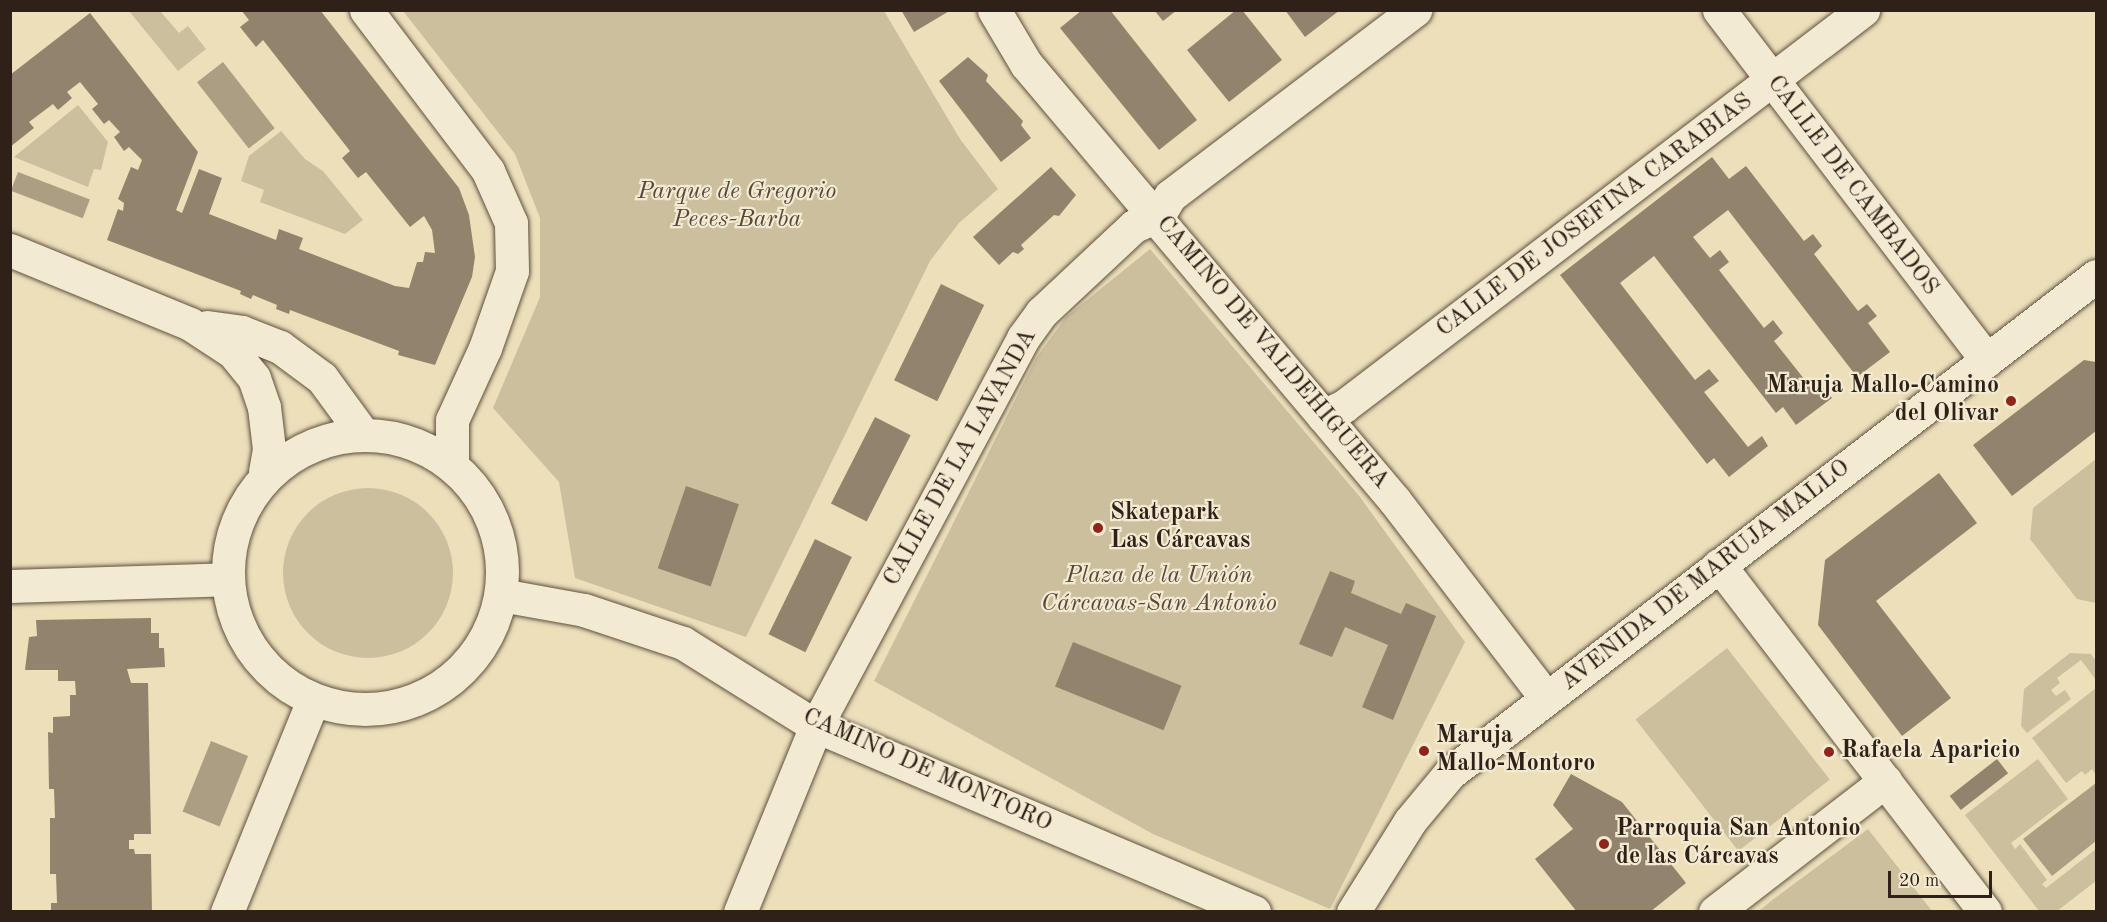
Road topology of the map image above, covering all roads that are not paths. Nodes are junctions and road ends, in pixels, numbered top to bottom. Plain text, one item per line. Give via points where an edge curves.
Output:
1 (366, 10) edge
2 (994, 10) edge
3 (1415, 10) edge
4 (1719, 10) edge
5 (1863, 10) edge
6 (1772, 82) junction
7 (1158, 216) junction
8 (10, 250) edge
9 (2097, 276) edge
10 (190, 324) junction
11 (1987, 360) junction
12 (1323, 416) junction
13 (363, 434) junction
14 (452, 466) junction
15 (266, 472) junction
16 (1719, 565) junction
17 (227, 579) junction
18 (10, 586) edge
19 (501, 595) junction
20 (1546, 698) junction
21 (313, 700) junction
22 (816, 726) junction
23 (1885, 781) junction
24 (227, 912) edge
25 (740, 912) edge
26 (1254, 912) edge
27 (1353, 912) edge
28 (1715, 912) edge
29 (1985, 912) edge

1 - 14 street via 488,171 511,223 512,271 452,420
2 - 7 street, CAMINO DE VALDEHIGUERA via 1026,64
3 - 7 street, CALLE DE LA LAVANDA via 1170,196
4 - 6 street, CALLE DE CAMBADOS
5 - 6 street, CALLE DE JOSEFINA CARABIAS
6 - 11 street, CALLE DE CAMBADOS
6 - 12 street, CALLE DE JOSEFINA CARABIAS via 1344,406
7 - 12 street, CAMINO DE VALDEHIGUERA
7 - 22 street, CALLE DE LA LAVANDA via 1134,226 1041,313 1023,338
8 - 10 street
9 - 11 street, AVENIDA DE MARUJA MALLO
10 - 13 street via 242,332 280,347 322,378
10 - 15 street via 233,352 254,378 264,407 269,449
11 - 16 street, AVENIDA DE MARUJA MALLO
12 - 20 street, CAMINO DE VALDEHIGUERA via 1395,501
13 - 14 street via 398,439 436,454
13 - 15 street via 316,443
14 - 19 street via 465,477 489,512 502,553
15 - 17 street via 248,499 231,537
16 - 20 street, AVENIDA DE MARUJA MALLO
16 - 23 street
17 - 18 street
17 - 21 street via 234,618 252,652 279,681
19 - 21 street via 489,634 465,668 433,693 394,708 353,711
19 - 22 street, CAMINO DE MONTORO via 584,610 683,644
20 - 27 street, AVENIDA DE MARUJA MALLO via 1450,773 1410,821
21 - 24 street
22 - 25 street, CALLE DE LA LAVANDA
22 - 26 street, CAMINO DE MONTORO
23 - 28 street
23 - 29 street

